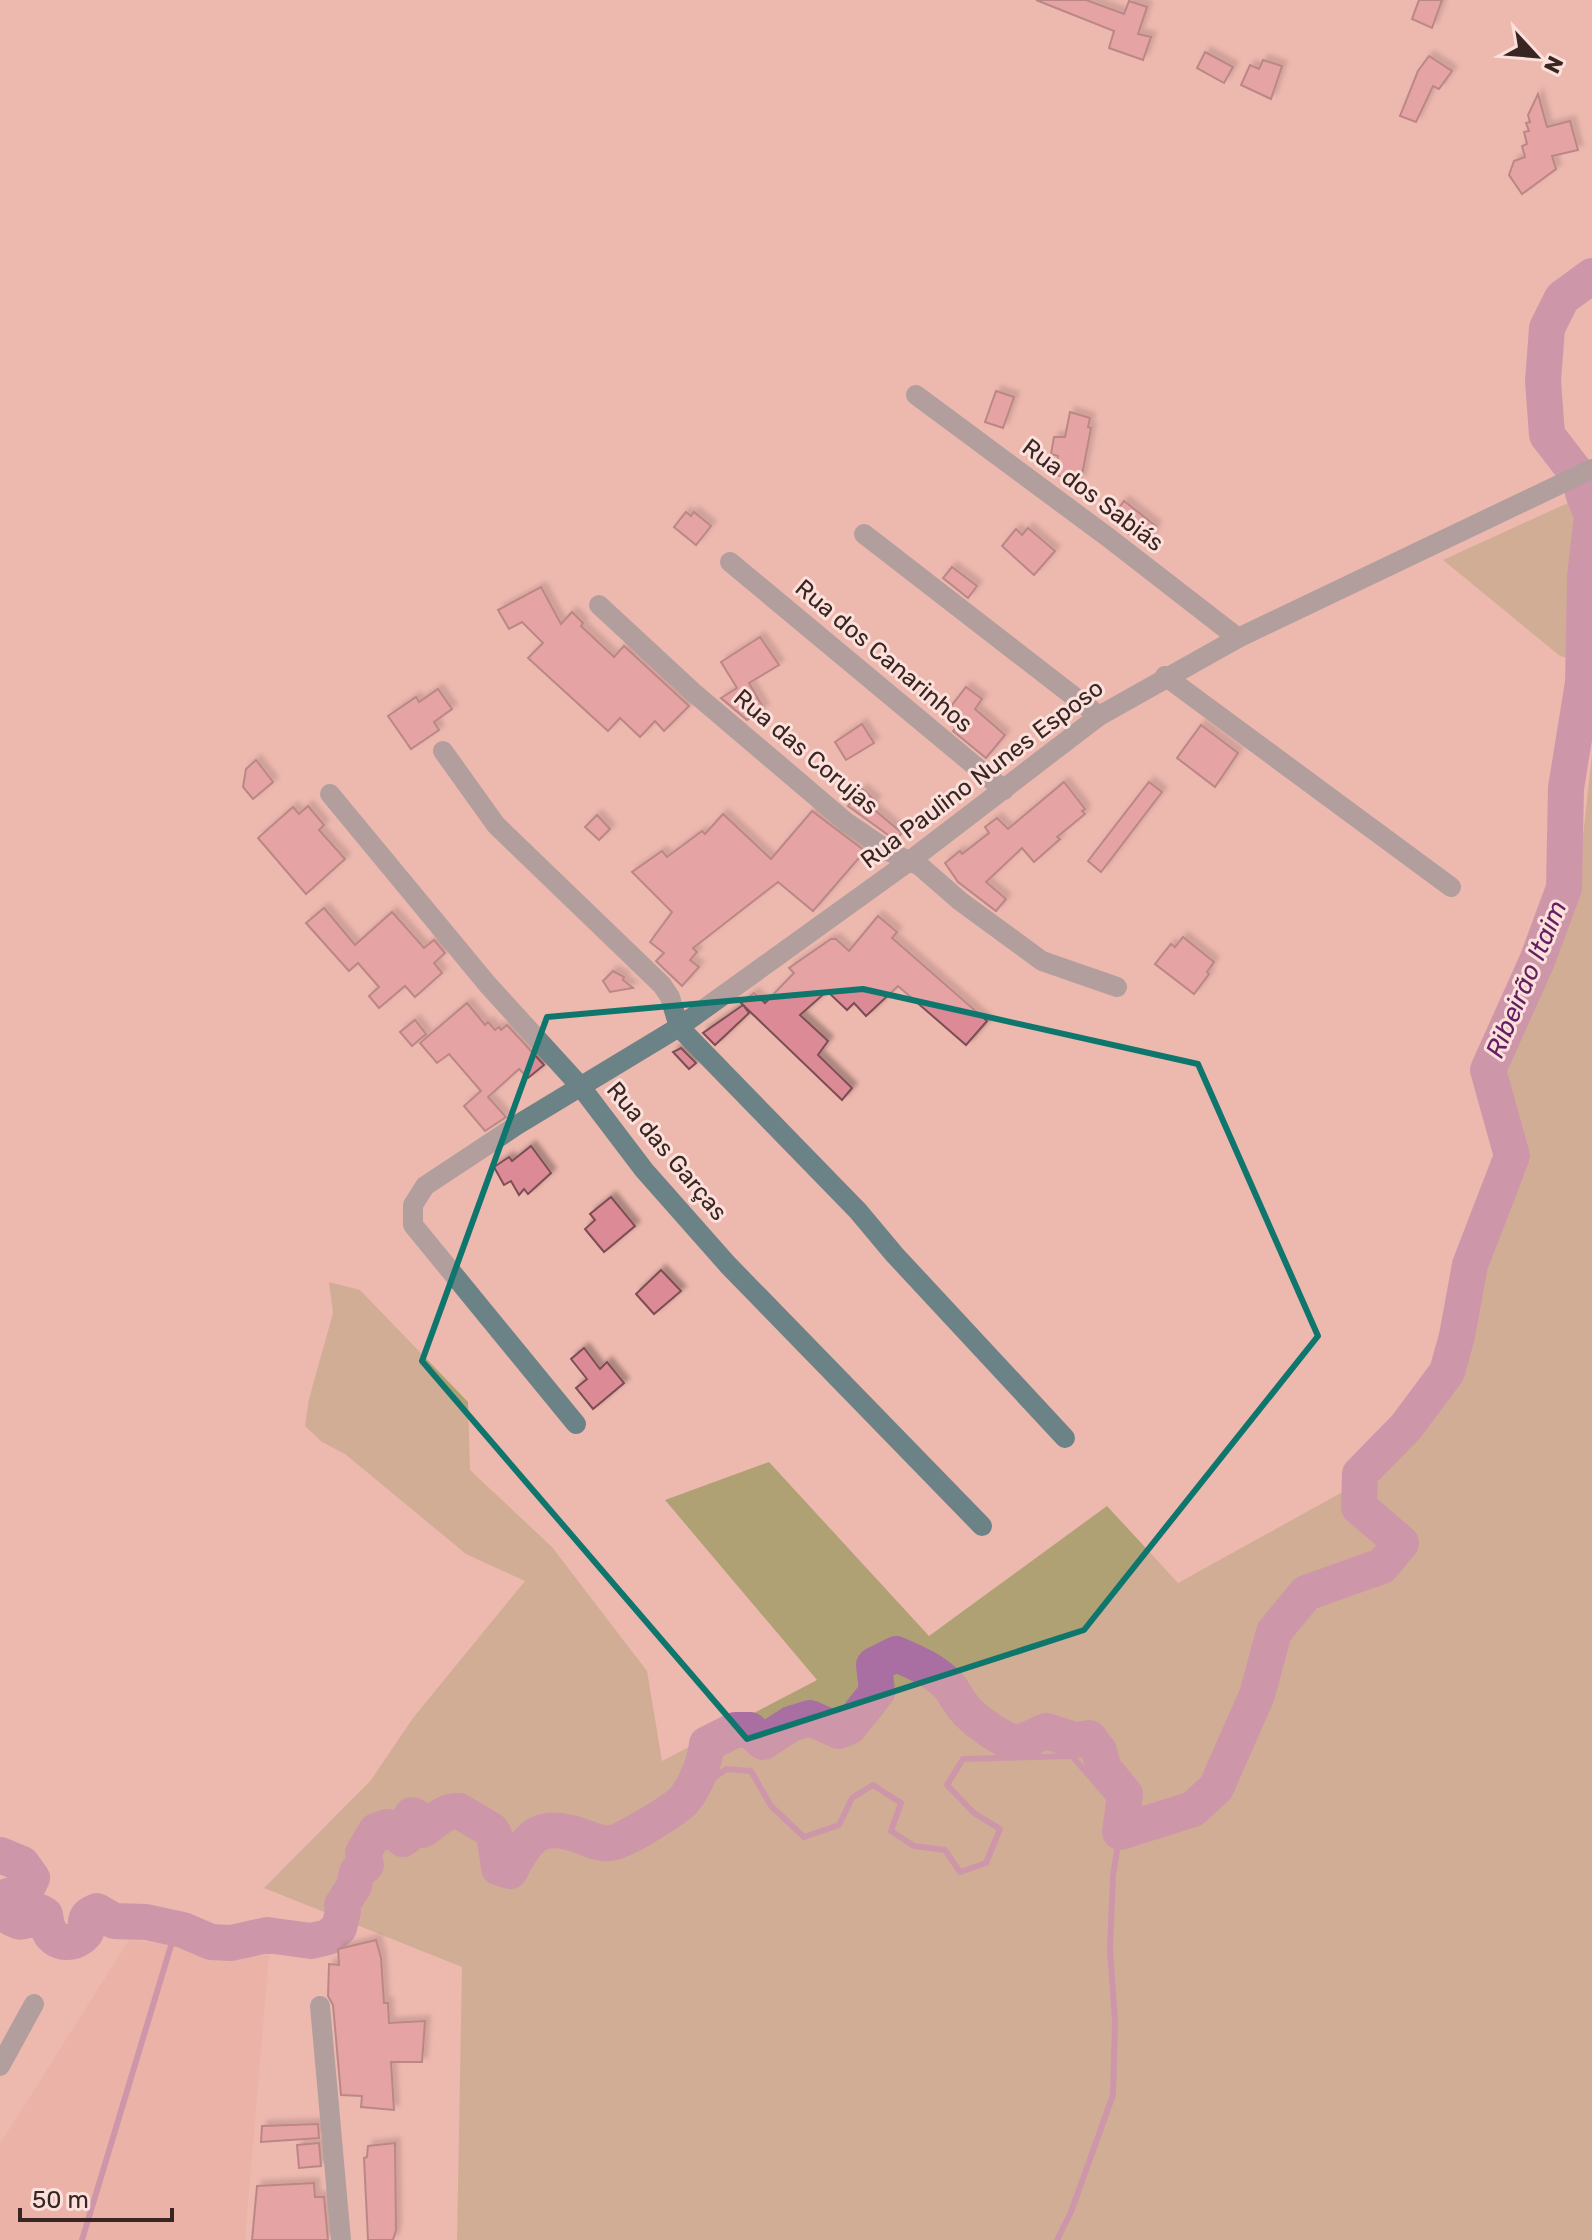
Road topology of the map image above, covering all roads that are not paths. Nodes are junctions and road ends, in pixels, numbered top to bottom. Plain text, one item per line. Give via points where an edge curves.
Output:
1 (916, 395) dead end
2 (1592, 469) edge
3 (864, 534) dead end
4 (730, 562) dead end
5 (599, 605) dead end
6 (1238, 638) junction
7 (1165, 676) junction
8 (1099, 716) junction
9 (443, 751) dead end
10 (1004, 790) junction
11 (330, 794) dead end
12 (911, 860) junction
13 (1451, 887) dead end
14 (1117, 987) dead end
15 (679, 1027) junction
16 (581, 1087) junction
17 (576, 1424) dead end
18 (1065, 1438) dead end
19 (982, 1526) dead end
20 (34, 2004) dead end
21 (320, 2006) dead end
22 (0, 2066) edge
23 (341, 2240) edge

1 - 6 street, Rua dos Sabiás
2 - 6 street, Rua Paulino Nunes Esposo
3 - 8 street
4 - 10 street, Rua dos Canarinhos
5 - 12 street, Rua das Corujas via 846,822
6 - 7 street, Rua Paulino Nunes Esposo
7 - 8 street, Rua Paulino Nunes Esposo
7 - 13 street
8 - 10 street, Rua Paulino Nunes Esposo
9 - 15 street via 496,825 662,985
10 - 12 street, Rua Paulino Nunes Esposo
11 - 16 street, Rua das Garças via 488,985
12 - 14 street, Rua das Corujas via 1042,961
12 - 15 street, Rua Paulino Nunes Esposo
15 - 16 street, Rua Paulino Nunes Esposo
15 - 18 street via 858,1211
16 - 17 street, Rua Paulino Nunes Esposo via 425,1186 413,1205 413,1225
16 - 19 street, Rua das Garças via 644,1170 728,1265
20 - 22 street
21 - 23 street

